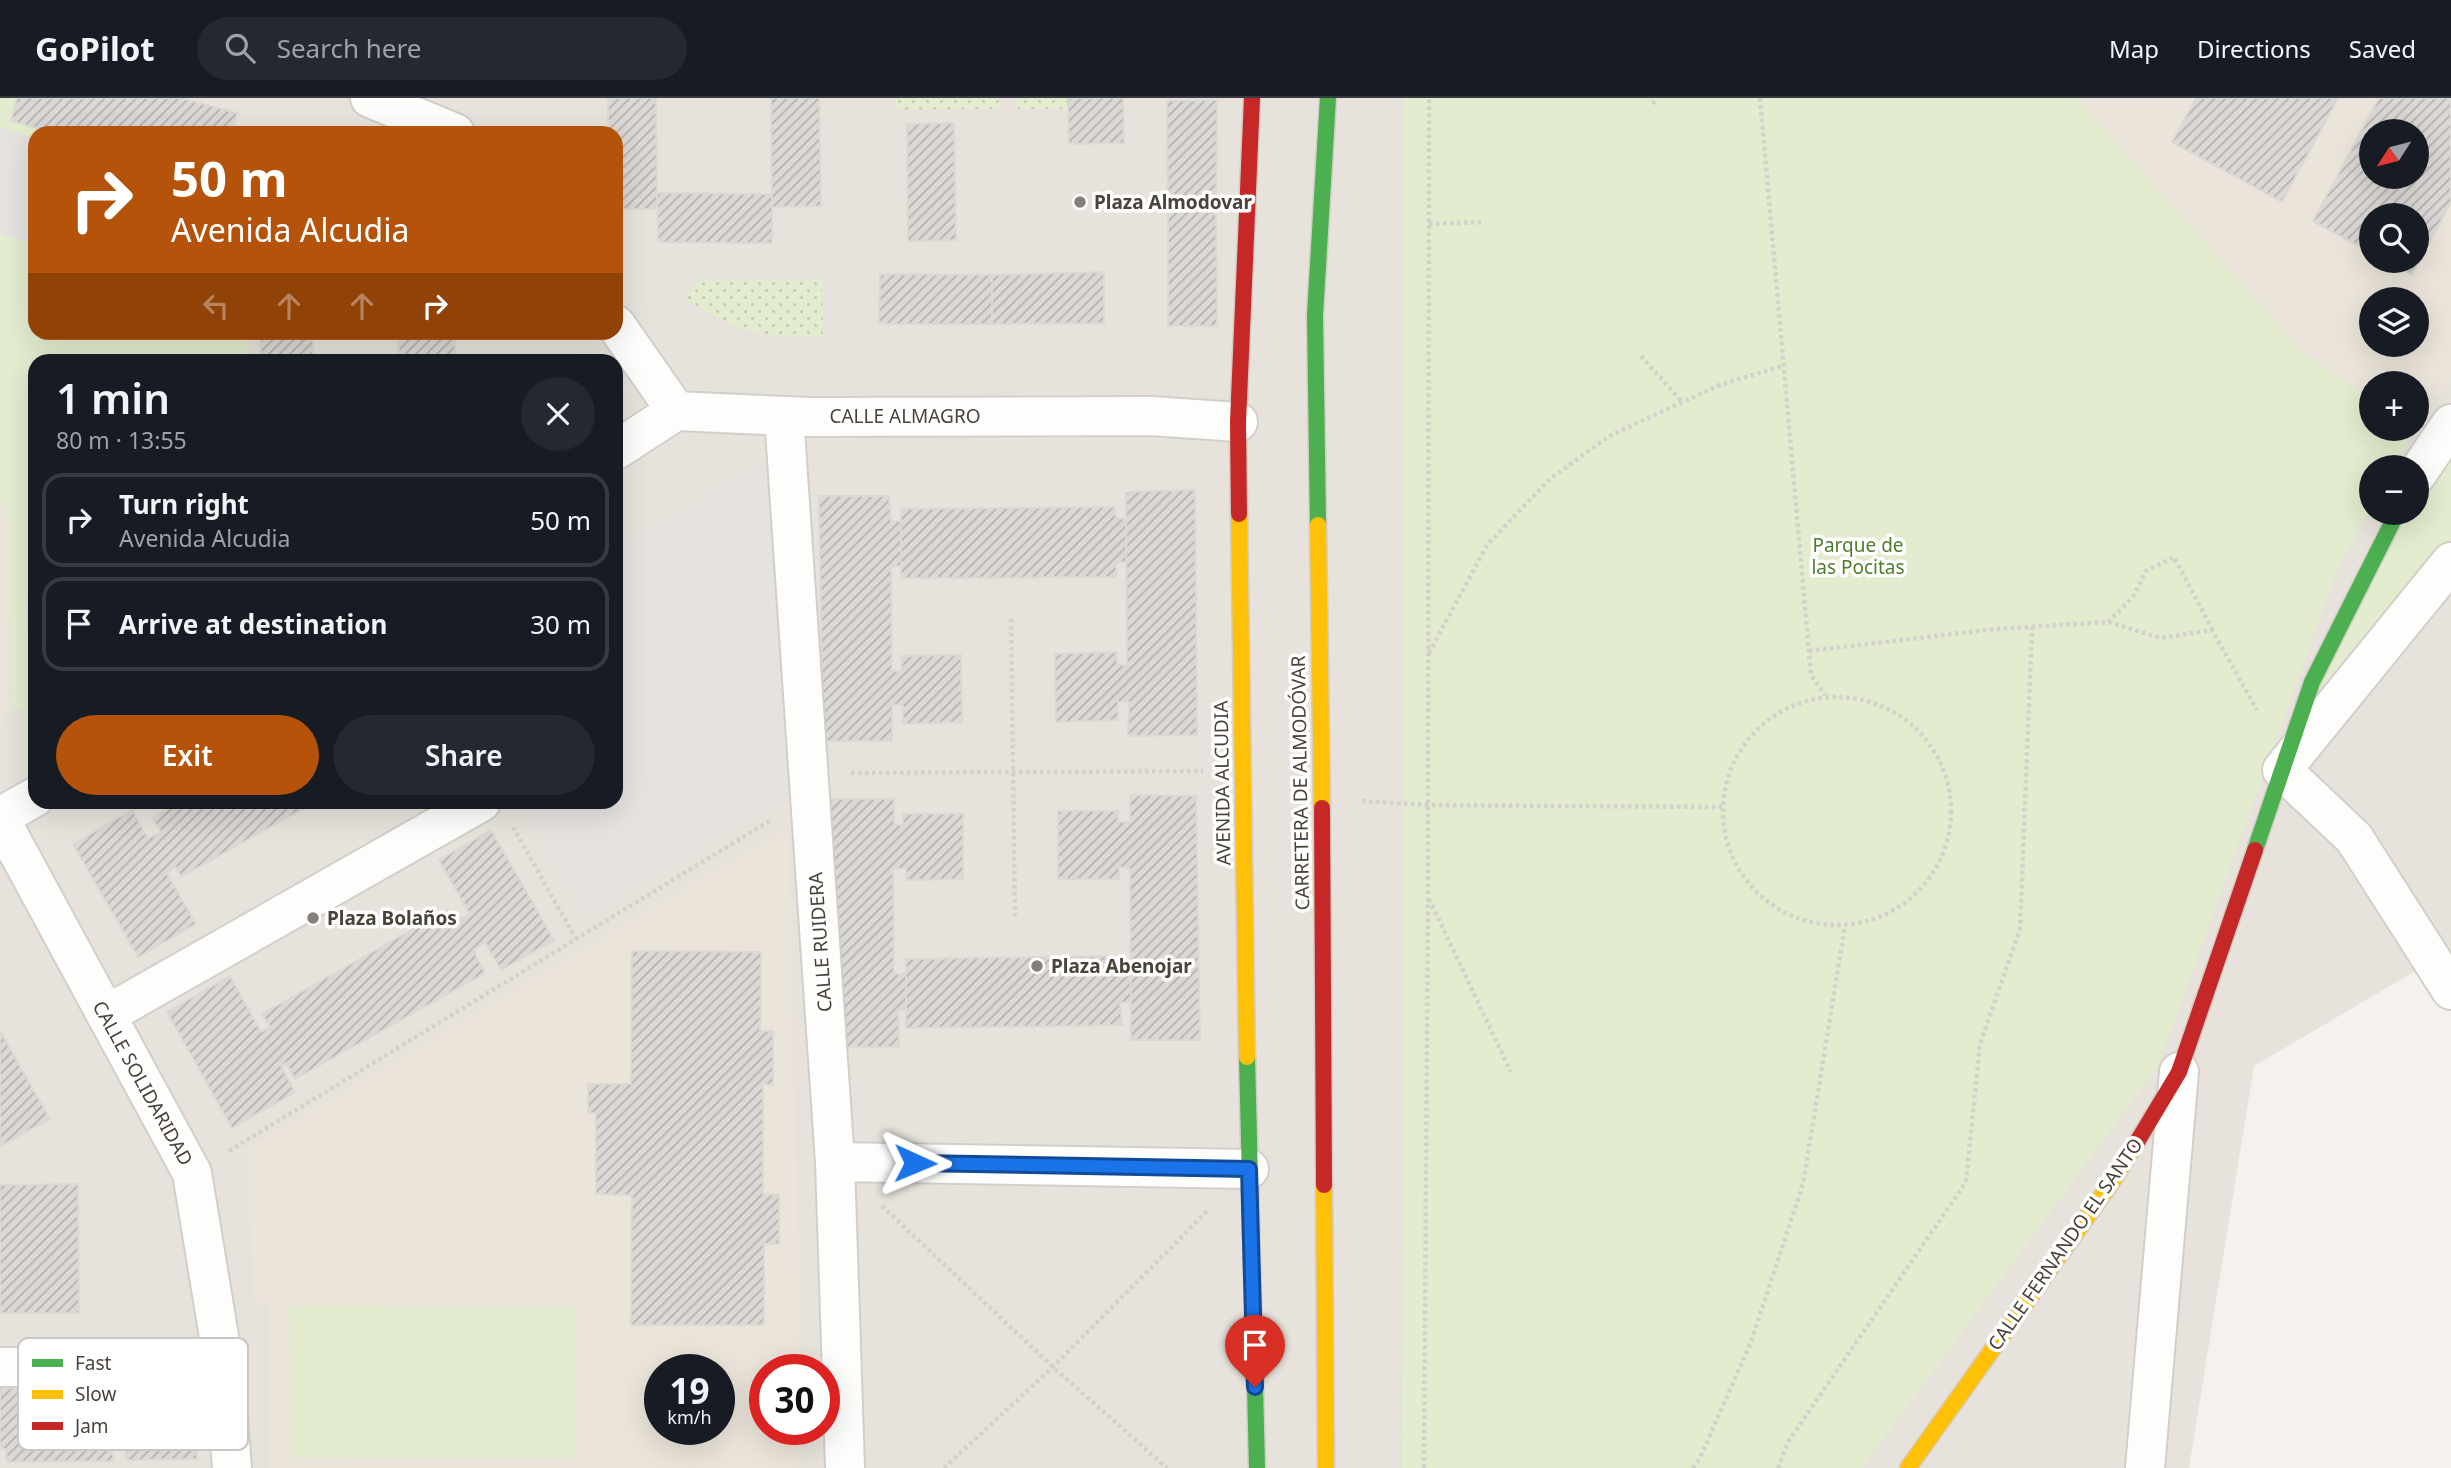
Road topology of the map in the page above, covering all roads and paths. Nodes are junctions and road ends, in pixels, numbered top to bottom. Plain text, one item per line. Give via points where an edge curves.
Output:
1 (370, 98) edge
2 (1252, 98) edge
3 (1328, 98) edge
4 (1429, 98) edge
5 (1657, 98) edge
6 (1760, 98) edge
7 (1653, 104) dead end
8 (438, 126) edge
9 (1481, 222) dead end
10 (1429, 224) junction
11 (623, 335) edge
12 (1641, 356) dead end
13 (1783, 366) junction
14 (1682, 402) junction
15 (676, 411) junction
16 (784, 416) junction
17 (1238, 422) junction
18 (2451, 424) edge
19 (623, 445) edge
20 (2429, 456) edge
21 (2390, 525) edge
22 (2451, 562) edge
23 (1011, 619) dead end
24 (2108, 622) junction
25 (2032, 627) junction
26 (2212, 630) junction
27 (1809, 651) junction
28 (1429, 654) junction
29 (1825, 695) junction
30 (2282, 769) junction
31 (1243, 770) junction
32 (1013, 772) junction
33 (809, 785) junction
34 (1322, 799) junction
35 (28, 801) edge
36 (1429, 805) junction
37 (1722, 807) junction
38 (469, 809) edge
39 (0, 818) edge
40 (512, 824) dead end
41 (1429, 897) junction
42 (1015, 917) dead end
43 (1846, 926) junction
44 (576, 939) junction
45 (2451, 990) edge
46 (106, 1016) junction
47 (1511, 1072) dead end
48 (2179, 1072) junction
49 (835, 1162) junction
50 (1249, 1169) junction
51 (192, 1173) junction
52 (219, 1338) edge
53 (0, 1367) edge
54 (18, 1367) edge
55 (1053, 1367) junction
56 (231, 1450) edge
57 (232, 1468) edge
58 (845, 1468) edge
59 (944, 1468) edge
60 (1167, 1468) edge
61 (1257, 1468) edge
62 (1326, 1468) edge
63 (1424, 1468) edge
64 (1693, 1468) edge
65 (1779, 1468) edge
66 (1908, 1468) edge
67 (2145, 1468) edge

1 - 8 street
2 - 17 street, AVENIDA ALCUDIA
3 - 34 street, CARRETERA DE ALMODÓVAR via 1315,315
4 - 10 path
5 - 7 path
6 - 13 path
9 - 10 path
10 - 28 path
11 - 15 street
12 - 14 path
13 - 14 path via 1722,384
13 - 27 path
14 - 28 path via 1609,436 1550,479 1488,545
15 - 16 street, CALLE ALMAGRO
15 - 19 street
16 - 17 street, CALLE ALMAGRO via 1151,416
16 - 33 street, CALLE RUIDERA
17 - 31 street, AVENIDA ALCUDIA
18 - 20 street
21 - 30 street, CALLE FERNANDO EL SANTO via 2312,682
22 - 30 street, CALLE FERNANDO EL SANTO
23 - 32 path
24 - 25 path
24 - 26 path via 2161,638
24 - 26 path via 2133,597 2146,571 2174,557
25 - 27 path
25 - 65 path via 2020,929 1980,1044 1966,1182 1788,1442
26 - 30 path via 2251,696
27 - 29 path via 1811,675
28 - 36 path
29 - 37 path via 1787,706 1754,729 1730,767
29 - 43 path via 1876,701 1923,732 1944,767 1953,806 1951,831 1937,869 1923,889 1891,913
30 - 45 street via 2354,838
30 - 48 street, CALLE FERNANDO EL SANTO
31 - 32 path
31 - 50 street, AVENIDA ALCUDIA
32 - 33 path
32 - 42 path
33 - 44 path
33 - 49 street, CALLE RUIDERA
34 - 36 path
34 - 62 street, CARRETERA DE ALMODÓVAR
35 - 39 street
36 - 37 path
36 - 41 path
37 - 43 path via 1730,852 1750,886 1784,913 1822,925
38 - 46 street
39 - 46 street, CALLE SOLIDARIDAD
40 - 44 path
41 - 47 path
41 - 63 path
43 - 64 path via 1803,1184 1751,1342
44 - 51 path
46 - 51 street, CALLE SOLIDARIDAD
48 - 66 street, CALLE FERNANDO EL SANTO via 2114,1179
48 - 67 street
49 - 50 street
49 - 55 path
49 - 58 street, CALLE RUIDERA
50 - 55 path
50 - 61 street, AVENIDA ALCUDIA
51 - 52 street, CALLE SOLIDARIDAD
53 - 54 street
55 - 59 path
55 - 60 path
56 - 57 street, CALLE SOLIDARIDAD

